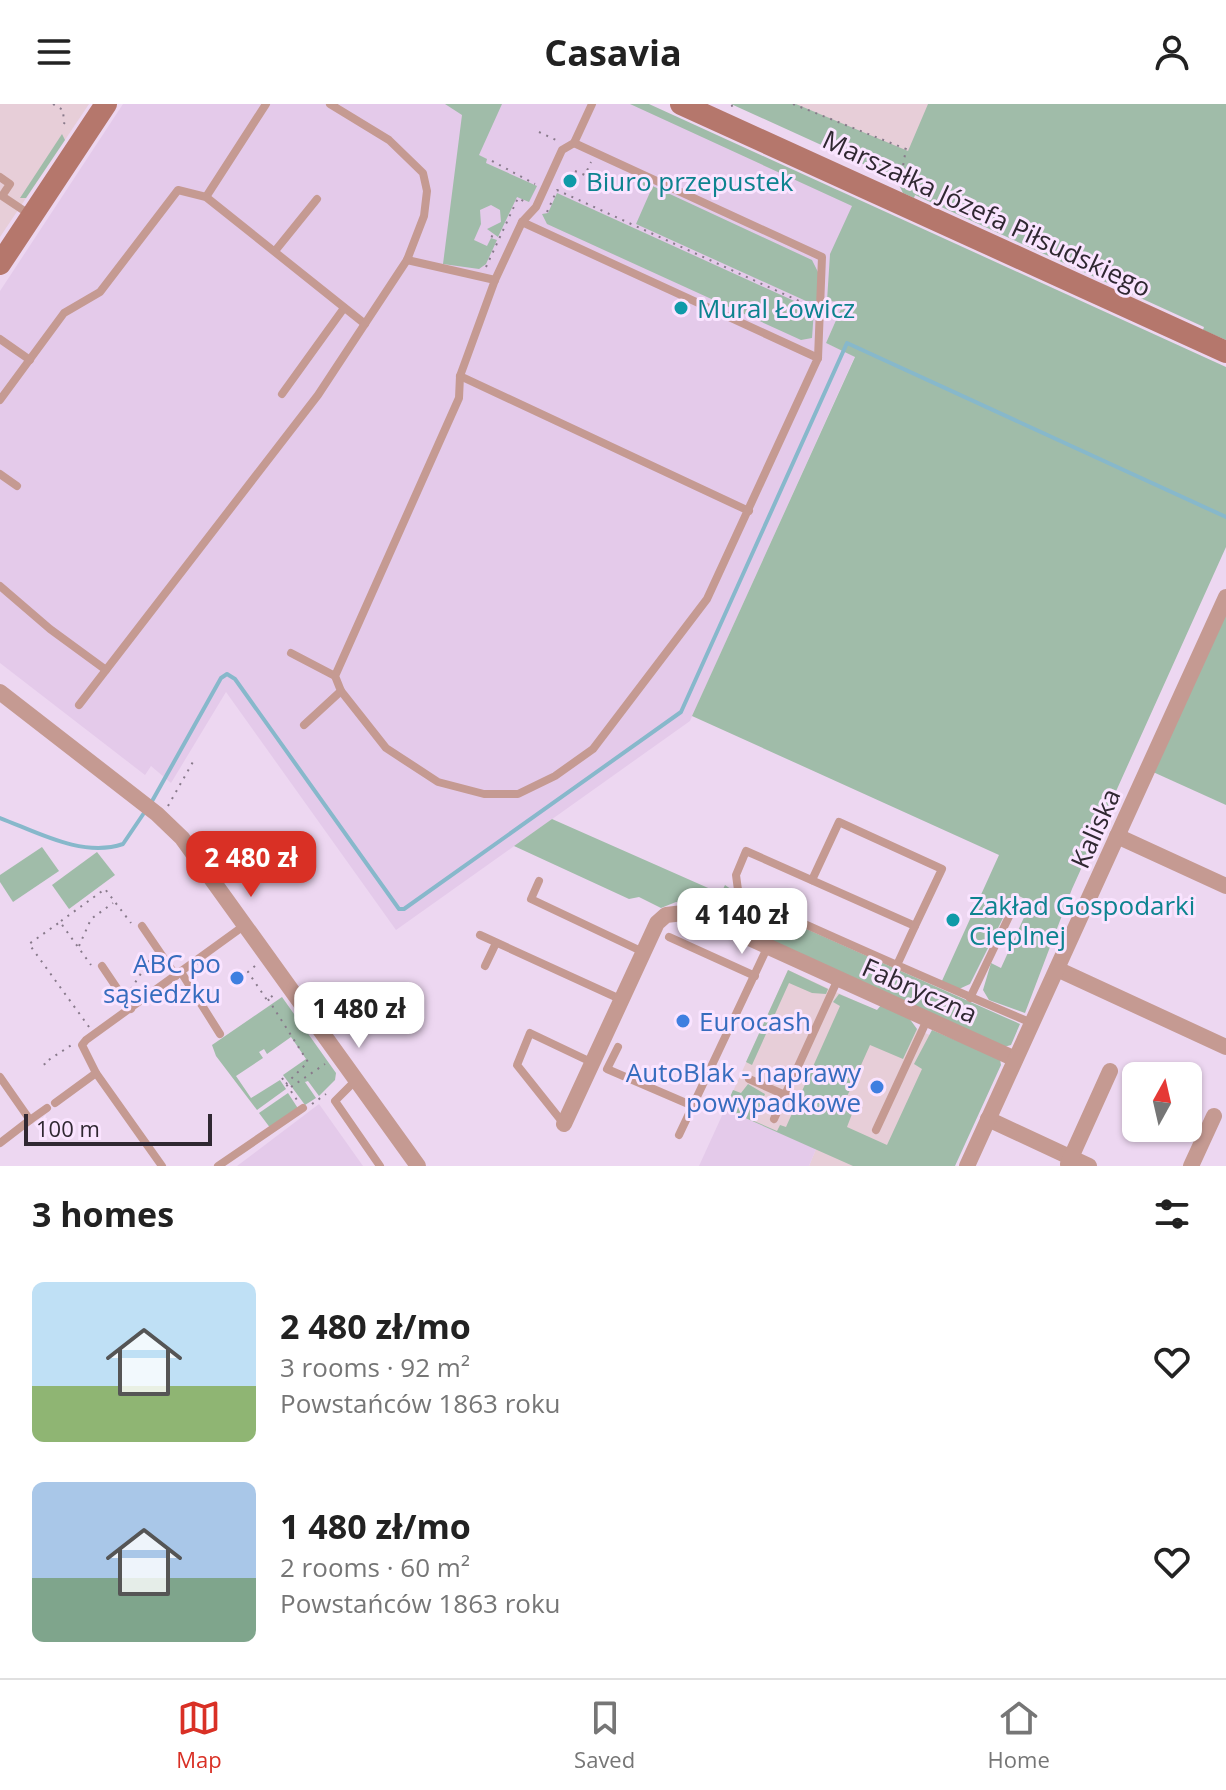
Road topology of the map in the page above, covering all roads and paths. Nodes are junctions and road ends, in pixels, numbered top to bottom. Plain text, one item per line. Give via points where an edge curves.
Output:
1 (53, 104) edge
2 (106, 104) edge
3 (266, 104) edge
4 (330, 104) edge
5 (592, 104) edge
6 (681, 104) edge
7 (738, 104) edge
8 (793, 104) edge
9 (731, 106) edge
10 (75, 130) dead end
11 (574, 143) junction
12 (492, 161) dead end
13 (0, 177) edge
14 (545, 188) junction
15 (916, 196) dead end
16 (206, 197) junction
17 (317, 199) dead end
18 (32, 216) junction
19 (522, 222) junction
20 (491, 236) dead end
21 (499, 239) dead end
22 (275, 251) junction
23 (407, 260) junction
24 (0, 264) edge
25 (495, 280) junction
26 (344, 308) junction
27 (365, 324) junction
28 (0, 339) edge
29 (1226, 352) edge
30 (818, 358) junction
31 (30, 360) junction
32 (460, 376) junction
33 (282, 394) dead end
34 (0, 400) edge
35 (0, 474) edge
36 (17, 486) dead end
37 (749, 511) junction
38 (0, 586) edge
39 (1226, 597) edge
40 (291, 653) dead end
41 (106, 670) junction
42 (335, 676) junction
43 (341, 691) junction
44 (0, 692) edge
45 (79, 705) dead end
46 (304, 725) dead end
47 (194, 760) dead end
48 (160, 816) junction
49 (1117, 836) junction
50 (812, 880) junction
51 (539, 881) dead end
52 (1226, 886) edge
53 (115, 901) junction
54 (1016, 902) dead end
55 (60, 922) junction
56 (245, 925) junction
57 (915, 926) junction
58 (140, 929) joint
59 (480, 935) dead end
60 (669, 937) dead end
61 (496, 943) junction
62 (768, 946) junction
63 (78, 947) junction
64 (641, 951) junction
65 (160, 961) dead end
66 (260, 963) dead end
67 (897, 965) junction
68 (485, 966) dead end
69 (98, 968) joint
70 (1057, 969) junction
71 (178, 974) junction
72 (755, 976) junction
73 (838, 979) junction
74 (279, 991) dead end
75 (127, 993) dead end
76 (970, 998) junction
77 (268, 999) junction
78 (620, 999) junction
79 (131, 1009) junction
80 (927, 1020) junction
81 (1032, 1023) junction
82 (91, 1030) dead end
83 (220, 1034) dead end
84 (82, 1045) junction
85 (618, 1047) dead end
86 (1226, 1047) edge
87 (1015, 1059) junction
88 (329, 1061) dead end
89 (591, 1062) junction
90 (45, 1065) dead end
91 (1110, 1071) dead end
92 (96, 1073) junction
93 (0, 1077) edge
94 (282, 1078) dead end
95 (749, 1079) dead end
96 (356, 1080) junction
97 (286, 1084) junction
98 (334, 1088) dead end
99 (289, 1089) junction
100 (785, 1095) junction
101 (693, 1106) junction
102 (303, 1108) junction
103 (1214, 1116) dead end
104 (774, 1119) dead end
105 (988, 1119) junction
106 (30, 1120) junction
107 (564, 1124) joint
108 (876, 1130) dead end
109 (679, 1135) dead end
110 (0, 1143) edge
111 (1069, 1162) edge
112 (162, 1166) edge
113 (218, 1166) edge
114 (380, 1166) edge
115 (418, 1166) edge
116 (967, 1166) edge
117 (1089, 1166) edge
118 (1191, 1166) edge

1 - 10 path
2 - 18 street
3 - 16 lane
4 - 23 lane via 389,140 423,173 424,216
5 - 11 lane
6 - 29 street, Marszałka Józefa Piłsudskiego
7 - 9 path
8 - 15 path via 906,149 903,166
11 - 14 lane via 562,150
11 - 30 lane via 822,257
12 - 14 path
13 - 18 lane via 10,184 2,196
14 - 19 lane
16 - 22 lane
16 - 31 lane via 178,190 100,292 64,313
17 - 22 lane
18 - 24 street
19 - 25 lane
19 - 30 lane
20 - 21 path
22 - 26 lane
23 - 25 lane
23 - 27 lane
25 - 32 lane
26 - 27 lane
26 - 33 lane
27 - 41 lane via 300,419
28 - 31 lane
30 - 37 lane
31 - 34 lane
32 - 37 lane
32 - 42 lane via 459,398
35 - 36 lane
37 - 43 lane via 707,599 593,749 518,794 484,794 438,782 386,748
38 - 41 lane
39 - 49 street, Kaliska
40 - 42 lane
41 - 45 lane
42 - 43 lane
43 - 46 lane
44 - 48 street
47 - 48 path
48 - 56 street
49 - 52 street
49 - 70 street, Kaliska
50 - 57 lane
50 - 57 lane via 839,822 942,869
50 - 67 lane via 746,851 736,875 738,890 751,900
51 - 64 lane via 531,899
53 - 55 path via 105,889
53 - 58 path
53 - 63 path via 91,919
54 - 76 lane
55 - 63 path
55 - 82 path via 29,944
56 - 71 lane
56 - 96 street
57 - 67 lane
58 - 71 lane
59 - 61 lane
60 - 72 lane
61 - 68 lane
61 - 78 lane
62 - 64 street, Fabryczna via 692,912 680,912 657,923
62 - 72 lane
62 - 73 street, Fabryczna
63 - 69 path
64 - 78 street, Fabryczna
65 - 75 path via 154,953
66 - 77 path via 248,972
67 - 76 lane
69 - 79 lane
70 - 81 street, Kaliska
70 - 86 street
71 - 79 lane
71 - 83 lane
72 - 101 lane
73 - 80 street, Fabryczna
73 - 100 lane
74 - 77 path
76 - 81 lane
77 - 97 path via 308,1062
78 - 89 street, Fabryczna
79 - 84 lane
80 - 87 street, Fabryczna
80 - 108 lane
81 - 87 street, Kaliska
84 - 90 path via 71,1044
84 - 92 lane
85 - 101 lane via 607,1069
87 - 105 street, Kaliska
88 - 99 path
89 - 107 street, Fabryczna
89 - 107 lane via 530,1033 517,1065
91 - 111 street
92 - 106 lane
92 - 112 lane
93 - 106 lane
94 - 97 path
95 - 100 lane
96 - 114 lane via 335,1101
96 - 115 street
97 - 99 path
98 - 102 path
99 - 102 path
100 - 104 lane
101 - 109 lane
102 - 113 lane
103 - 118 street
105 - 111 street
105 - 116 street, Kaliska
106 - 110 lane
111 - 117 street

